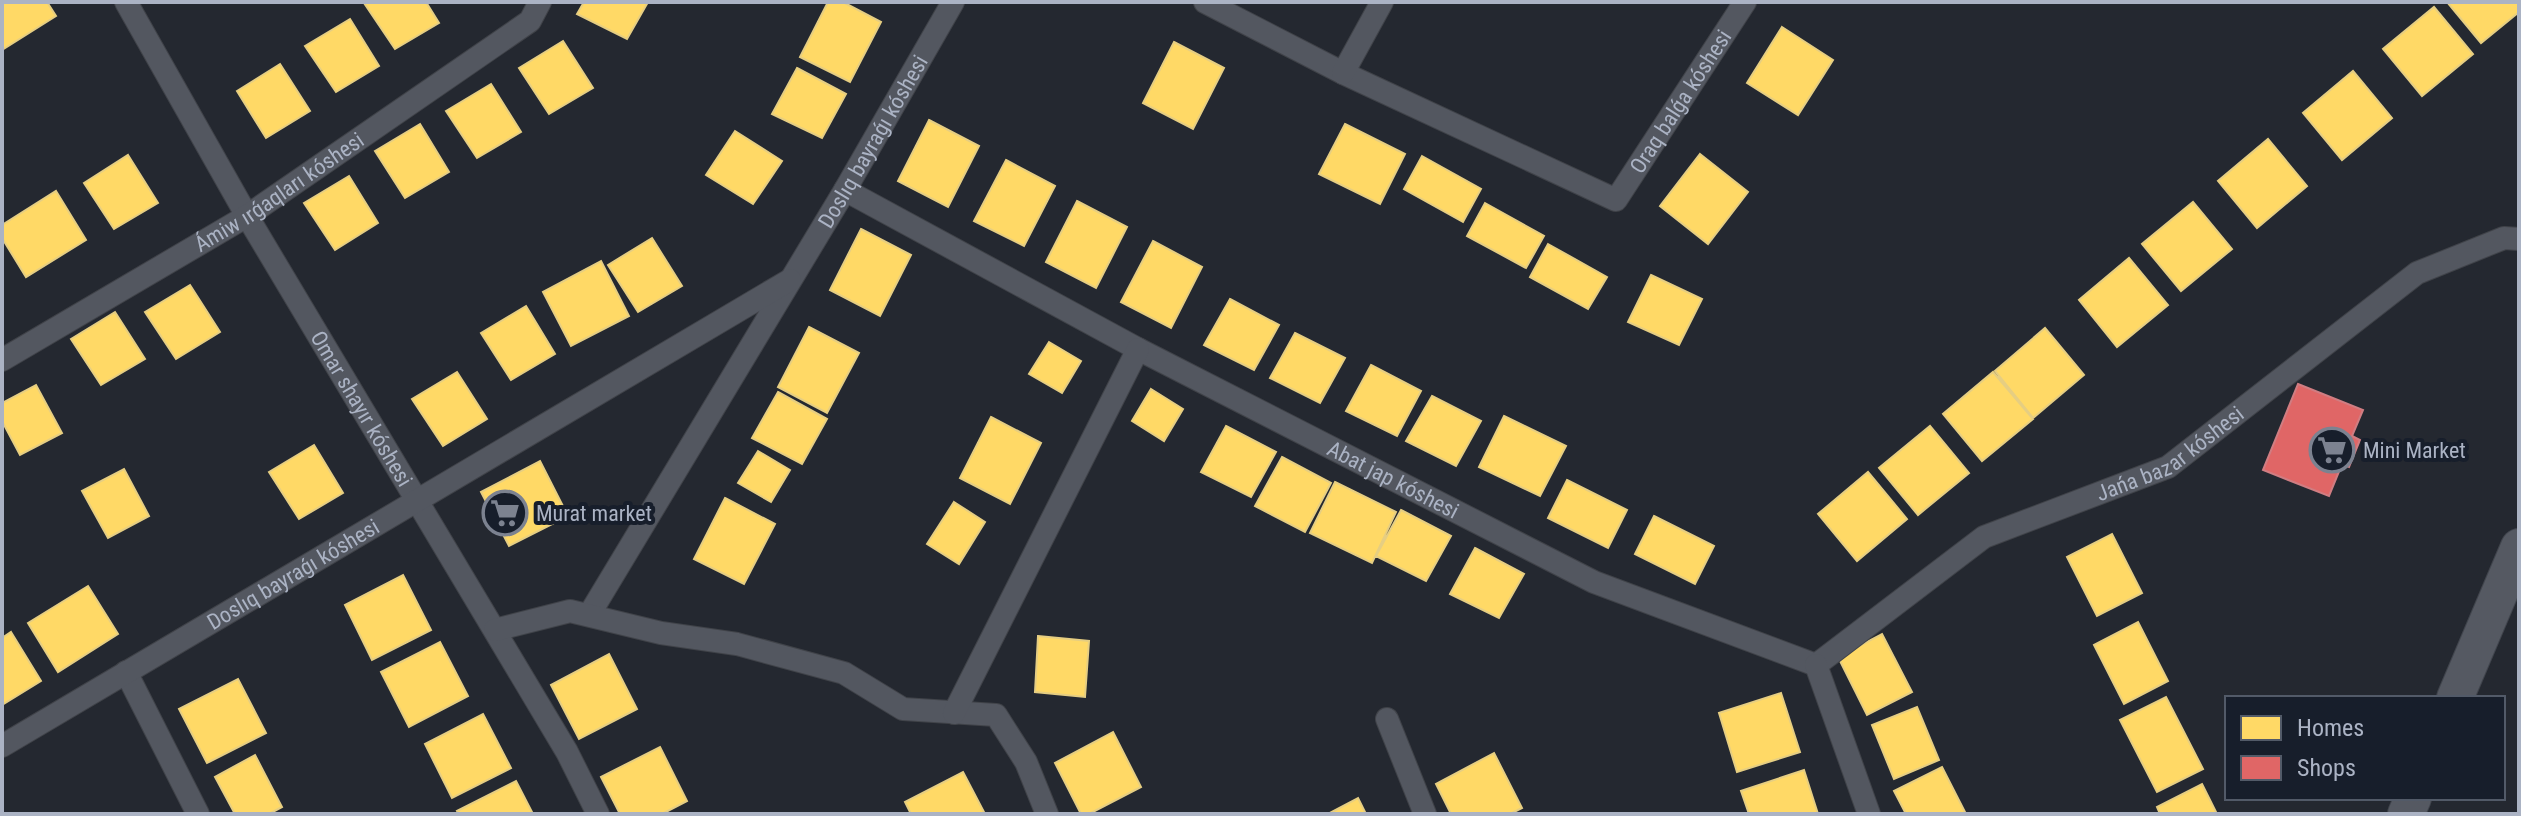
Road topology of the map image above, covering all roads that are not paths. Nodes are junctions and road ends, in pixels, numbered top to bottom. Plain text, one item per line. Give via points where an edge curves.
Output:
1 (126, 2) edge
2 (540, 2) edge
3 (953, 2) edge
4 (1205, 2) edge
5 (1382, 2) edge
6 (1745, 2) edge
7 (1343, 73) junction
8 (845, 190) junction
9 (247, 216) junction
10 (2519, 239) edge
11 (790, 280) junction
12 (1138, 349) junction
13 (2, 360) edge
14 (418, 500) junction
15 (2519, 547) edge
16 (589, 615) junction
17 (495, 630) junction
18 (1816, 665) junction
19 (126, 672) junction
20 (2456, 696) edge
21 (954, 713) junction
22 (1387, 719) dead end
23 (2, 746) edge
24 (198, 814) edge
25 (598, 814) edge
26 (1047, 814) edge
27 (1425, 814) edge
28 (1869, 814) edge

1 - 9 street, Omar shayır kóshesi
2 - 9 street, Ámiw ırǵaqları kóshesi via 530,21
3 - 8 street, Doslıq bayraǵı kóshesi
4 - 7 street
5 - 7 street
6 - 7 street, Oraq balǵa kóshesi via 1616,200
8 - 11 street, Doslıq bayraǵı kóshesi
8 - 12 street, Abat jap kóshesi
9 - 13 street, Ámiw ırǵaqları kóshesi
9 - 14 street, Omar shayır kóshesi
10 - 18 street, Jańa bazar kóshesi via 2504,238 2417,273 2168,467 1984,537
11 - 14 street, Doslıq bayraǵı kóshesi
11 - 16 street, Doslıq bayraǵı kóshesi
12 - 18 street, Abat jap kóshesi via 1594,582
12 - 21 street
14 - 17 street, Omar shayır kóshesi
14 - 19 street, Doslıq bayraǵı kóshesi
15 - 20 main road
16 - 17 street via 570,611
16 - 21 street via 753,648 844,673 903,709
17 - 25 street, Omar shayır kóshesi
18 - 28 street
19 - 23 street, Doslıq bayraǵı kóshesi
19 - 24 street
21 - 26 street via 996,715 1026,762
22 - 27 street

